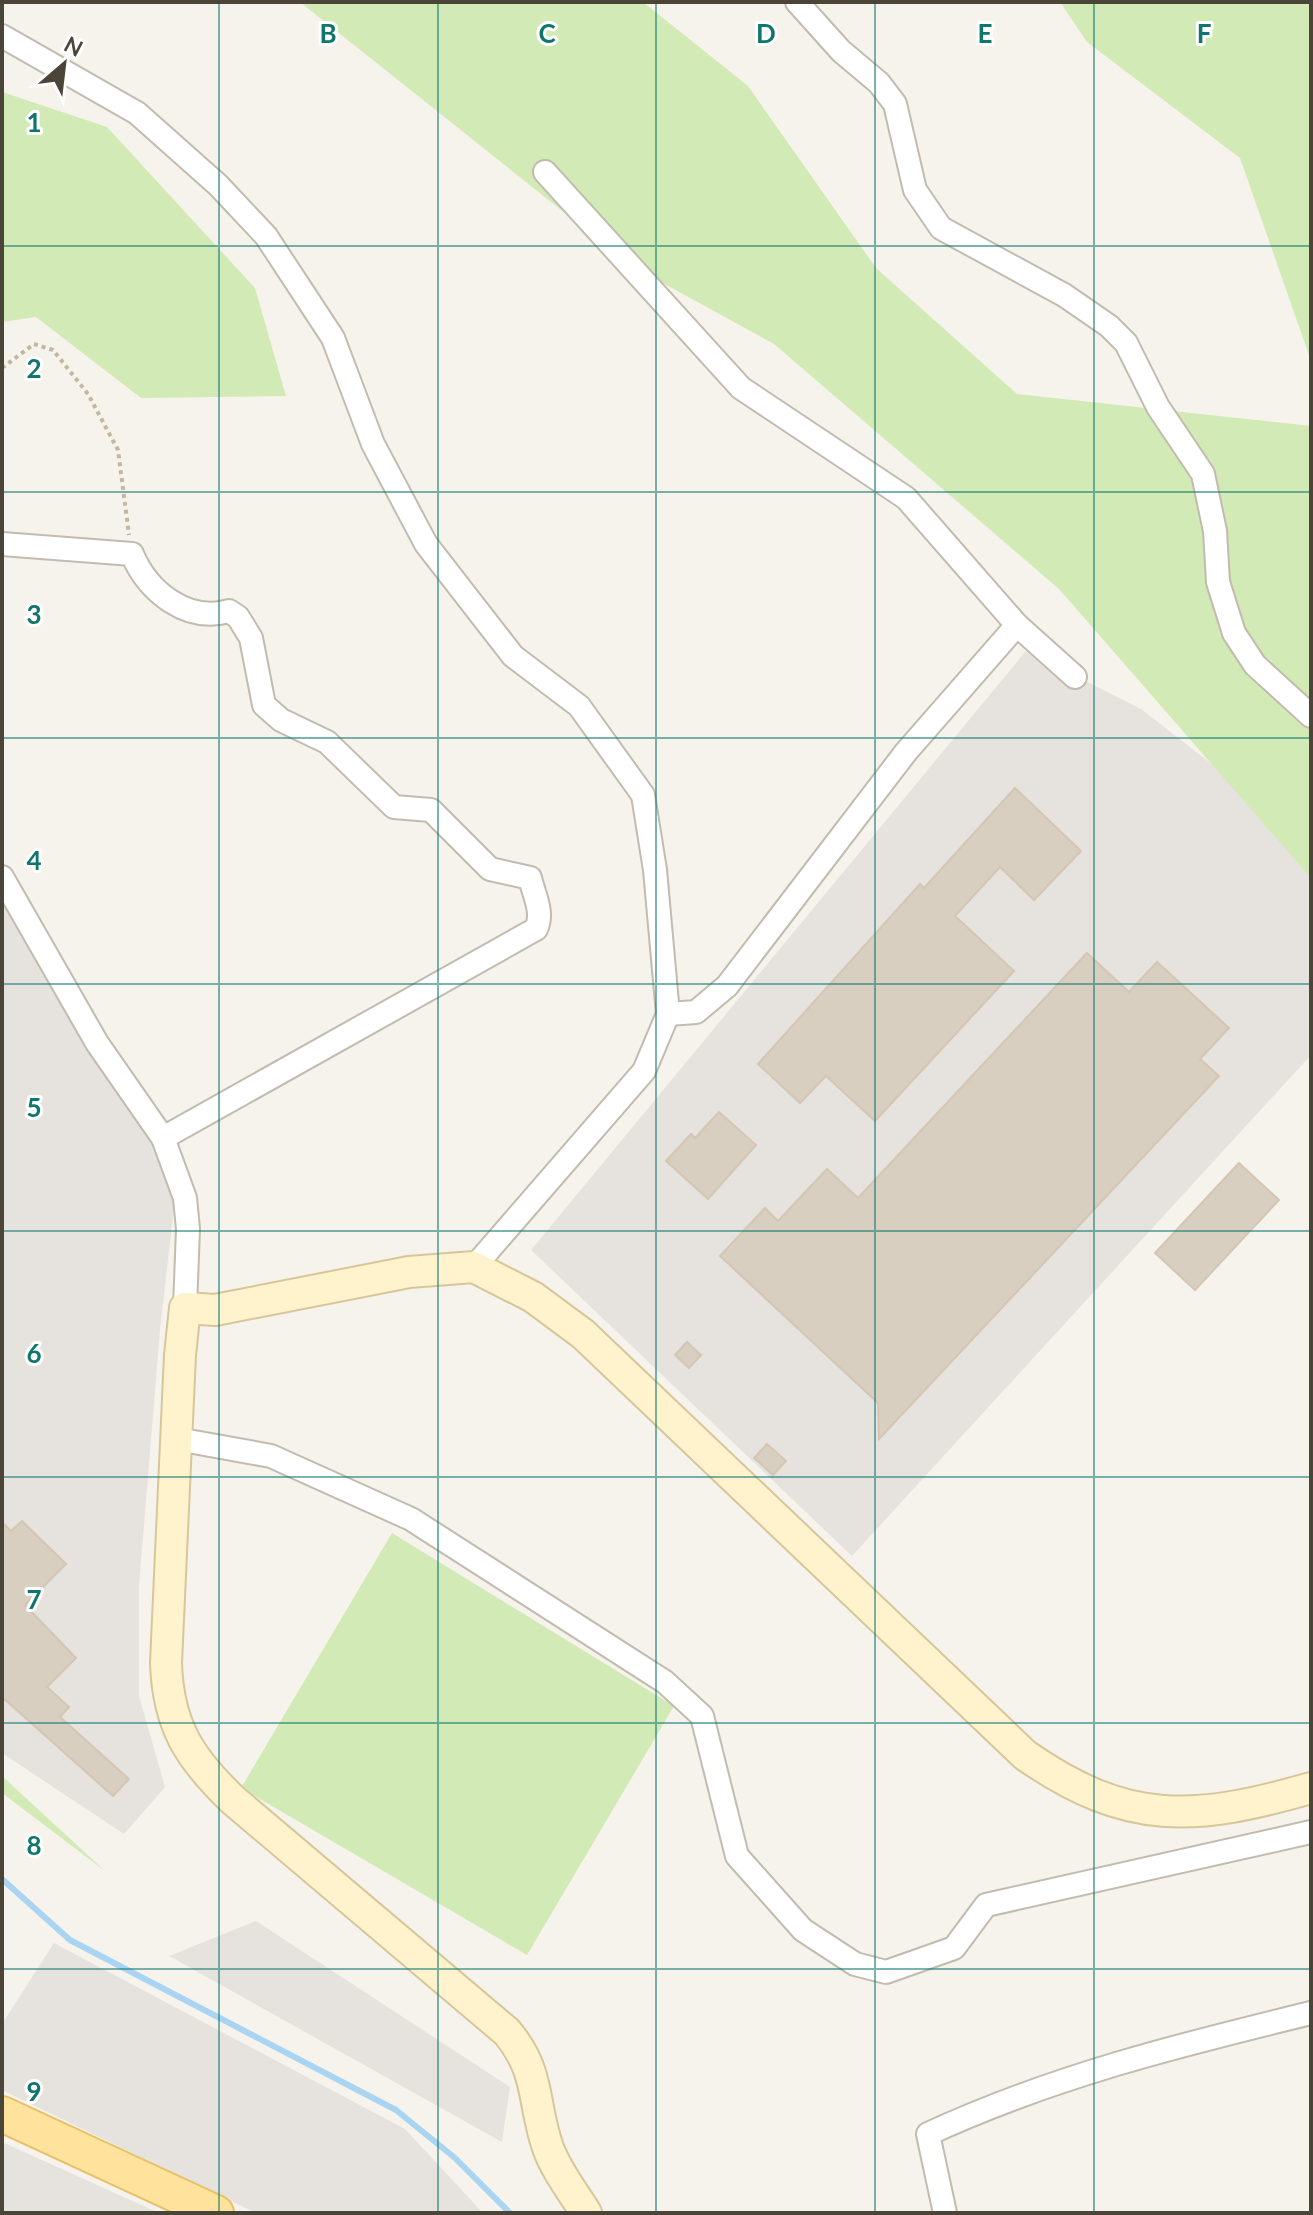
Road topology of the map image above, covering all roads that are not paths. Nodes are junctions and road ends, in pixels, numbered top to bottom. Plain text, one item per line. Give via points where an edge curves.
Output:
1 (797, 2) edge
2 (2, 36) edge
3 (545, 172) dead end
4 (2, 544) edge
5 (1017, 625) junction
6 (1075, 677) dead end
7 (1311, 716) edge
8 (2, 877) edge
9 (668, 1014) junction
10 (163, 1138) junction
11 (474, 1267) junction
12 (185, 1308) junction
13 (177, 1439) junction
14 (1311, 1788) edge
15 (1311, 1832) edge
16 (1311, 2013) edge
17 (2, 2114) edge
18 (216, 2213) edge
19 (586, 2213) edge
20 (945, 2213) edge

1 - 7 street via 895,104 915,190 941,228 1064,295 1126,343 1158,407 1203,474 1215,531 1218,582 1234,633 1255,665
2 - 9 street via 137,113 266,236 333,338 373,444 426,544 513,656 579,706 643,795
3 - 5 street via 741,388 906,498
4 - 10 street via 132,554 141,575 187,611 208,617 229,611 251,638 264,705 281,720 327,742 394,807 431,810 490,869 530,878 541,919 536,929
5 - 6 street
5 - 9 street via 906,752 727,986 696,1012
8 - 10 street via 97,1043
9 - 11 street via 644,1071
10 - 12 street via 185,1198
11 - 12 street via 409,1272 215,1310
11 - 14 street via 533,1297 583,1334 1025,1755 1054,1775 1123,1806 1156,1813 1238,1806
12 - 13 street
13 - 15 street via 271,1456 411,1519 665,1682 702,1716 737,1856 803,1930 855,1964 886,1972 954,1948 986,1905
13 - 19 street via 167,1695 191,1753 207,1775 284,1846 507,2032 532,2072 549,2151
16 - 20 street via 1129,2058 1002,2100 928,2134
17 - 18 main road

